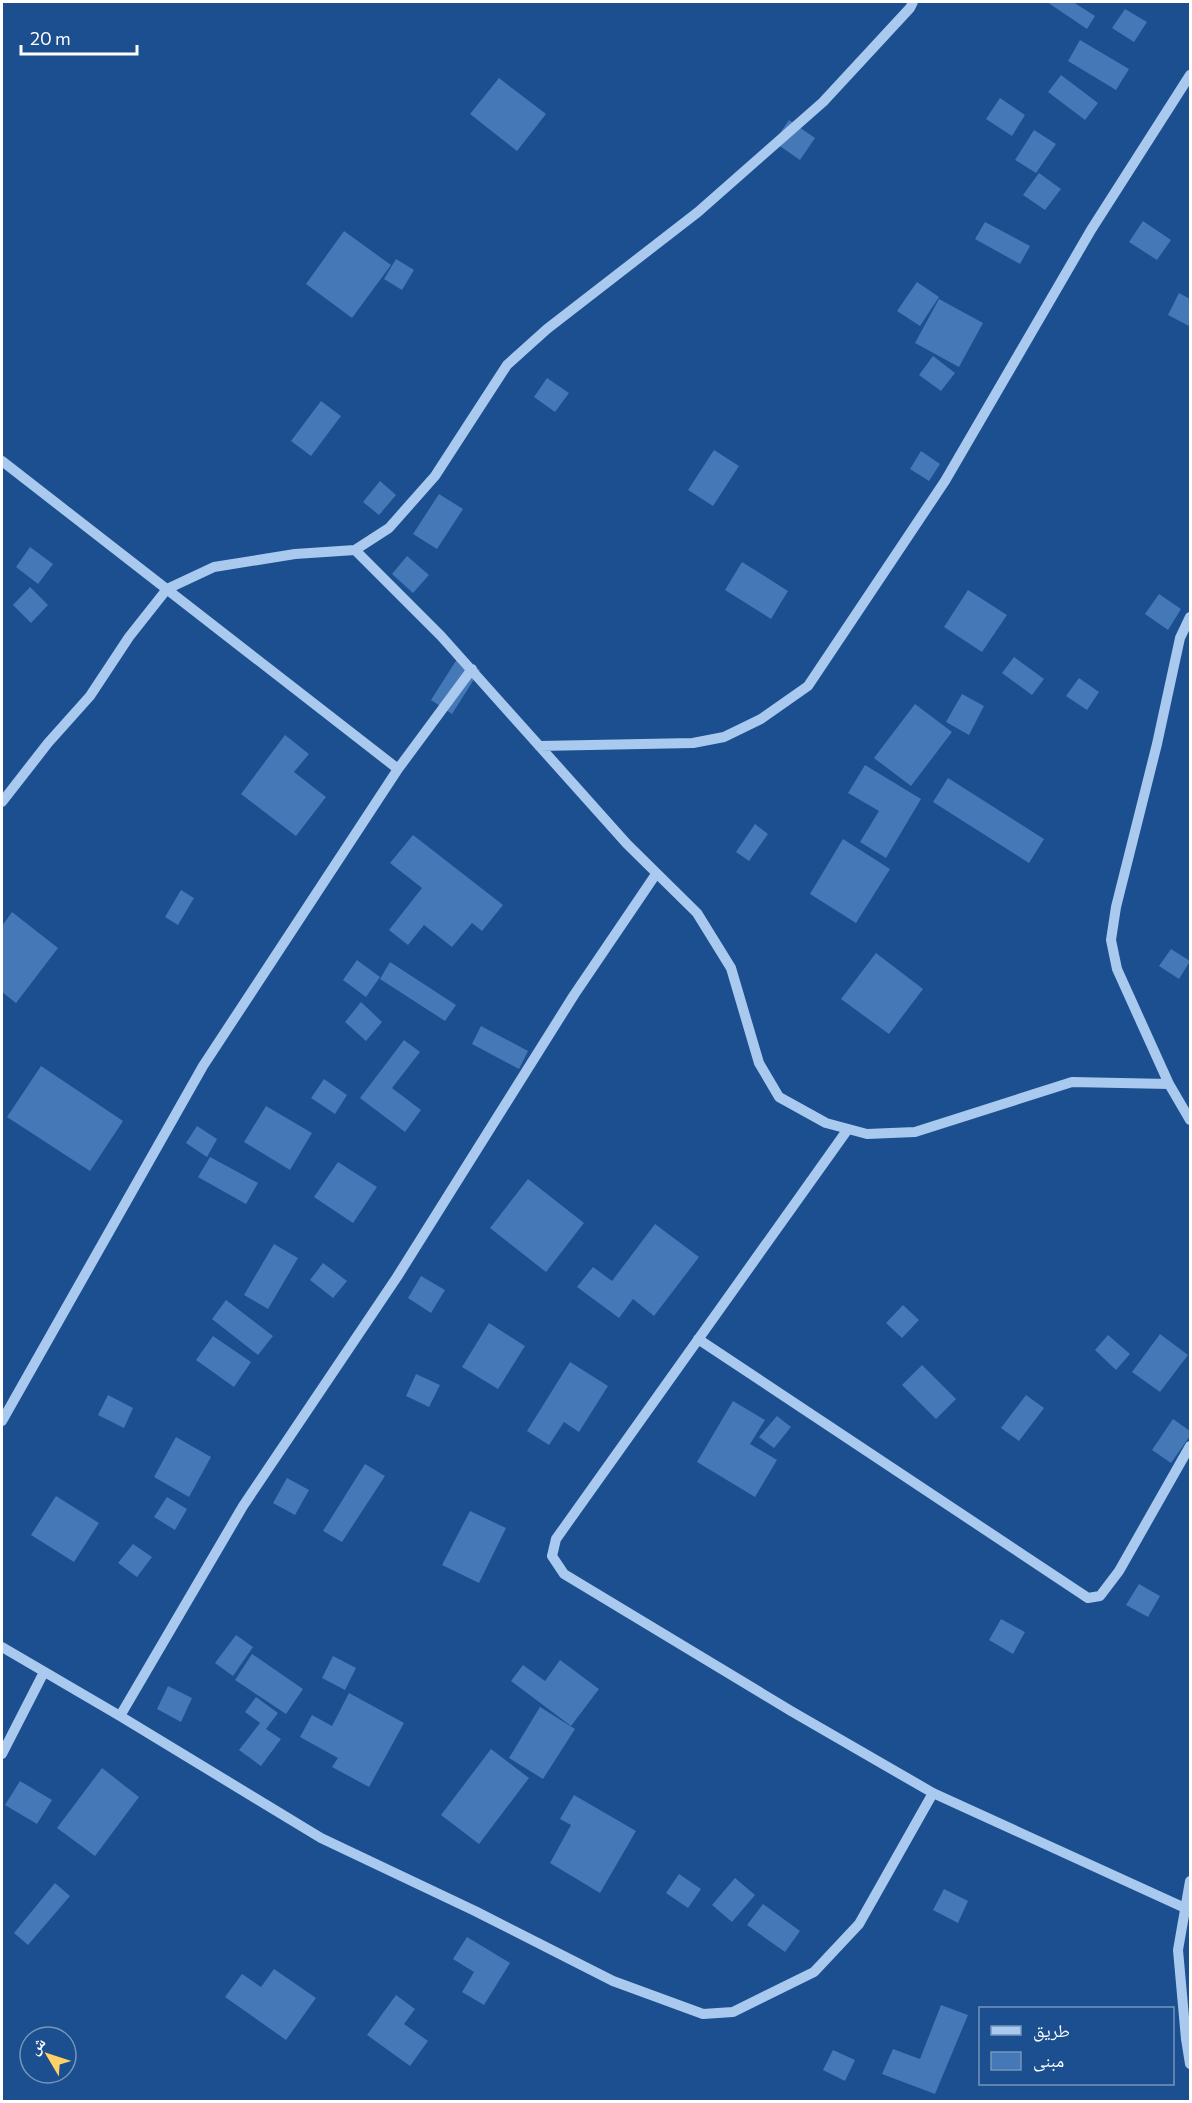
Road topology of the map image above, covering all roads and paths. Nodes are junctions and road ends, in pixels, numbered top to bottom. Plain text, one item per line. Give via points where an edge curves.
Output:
1 (913, 2) edge
2 (1191, 75) edge
3 (2, 461) edge
4 (355, 550) junction
5 (167, 589) junction
6 (1191, 617) edge
7 (472, 669) junction
8 (539, 746) junction
9 (398, 769) junction
10 (2, 802) edge
11 (656, 873) junction
12 (1169, 1084) junction
13 (1191, 1120) edge
14 (848, 1129) junction
15 (698, 1339) junction
16 (2, 1421) edge
17 (1191, 1446) edge
18 (2, 1647) edge
19 (44, 1672) junction
20 (120, 1716) junction
21 (2, 1754) edge
22 (933, 1793) junction
23 (1191, 1881) edge
24 (1185, 1908) junction
25 (1191, 2064) edge

1 - 4 street via 823,102 698,212 507,365 435,476 389,528
2 - 8 street via 1091,230 945,481 808,686 761,719 724,737 693,743
3 - 5 street
4 - 5 street via 295,554 214,567
4 - 7 street
5 - 9 street
5 - 10 street via 90,696
6 - 12 street via 1180,638 1111,940 1117,969
7 - 8 street
7 - 9 street
8 - 11 street
9 - 16 street via 203,1066
11 - 14 street via 697,913 731,968 759,1063 779,1097 826,1123
11 - 20 street via 574,995 397,1276 243,1506
12 - 13 street
12 - 14 street via 1072,1082 915,1132 867,1134
14 - 15 street
15 - 17 street via 1088,1598 1100,1596 1119,1571
15 - 22 street via 556,1539 552,1556 564,1575
18 - 19 street
19 - 20 street
19 - 21 street
20 - 22 street via 321,1838 613,1981 703,2014 733,2012 814,1972 859,1924
22 - 24 street
23 - 24 street
24 - 25 street via 1178,1950

